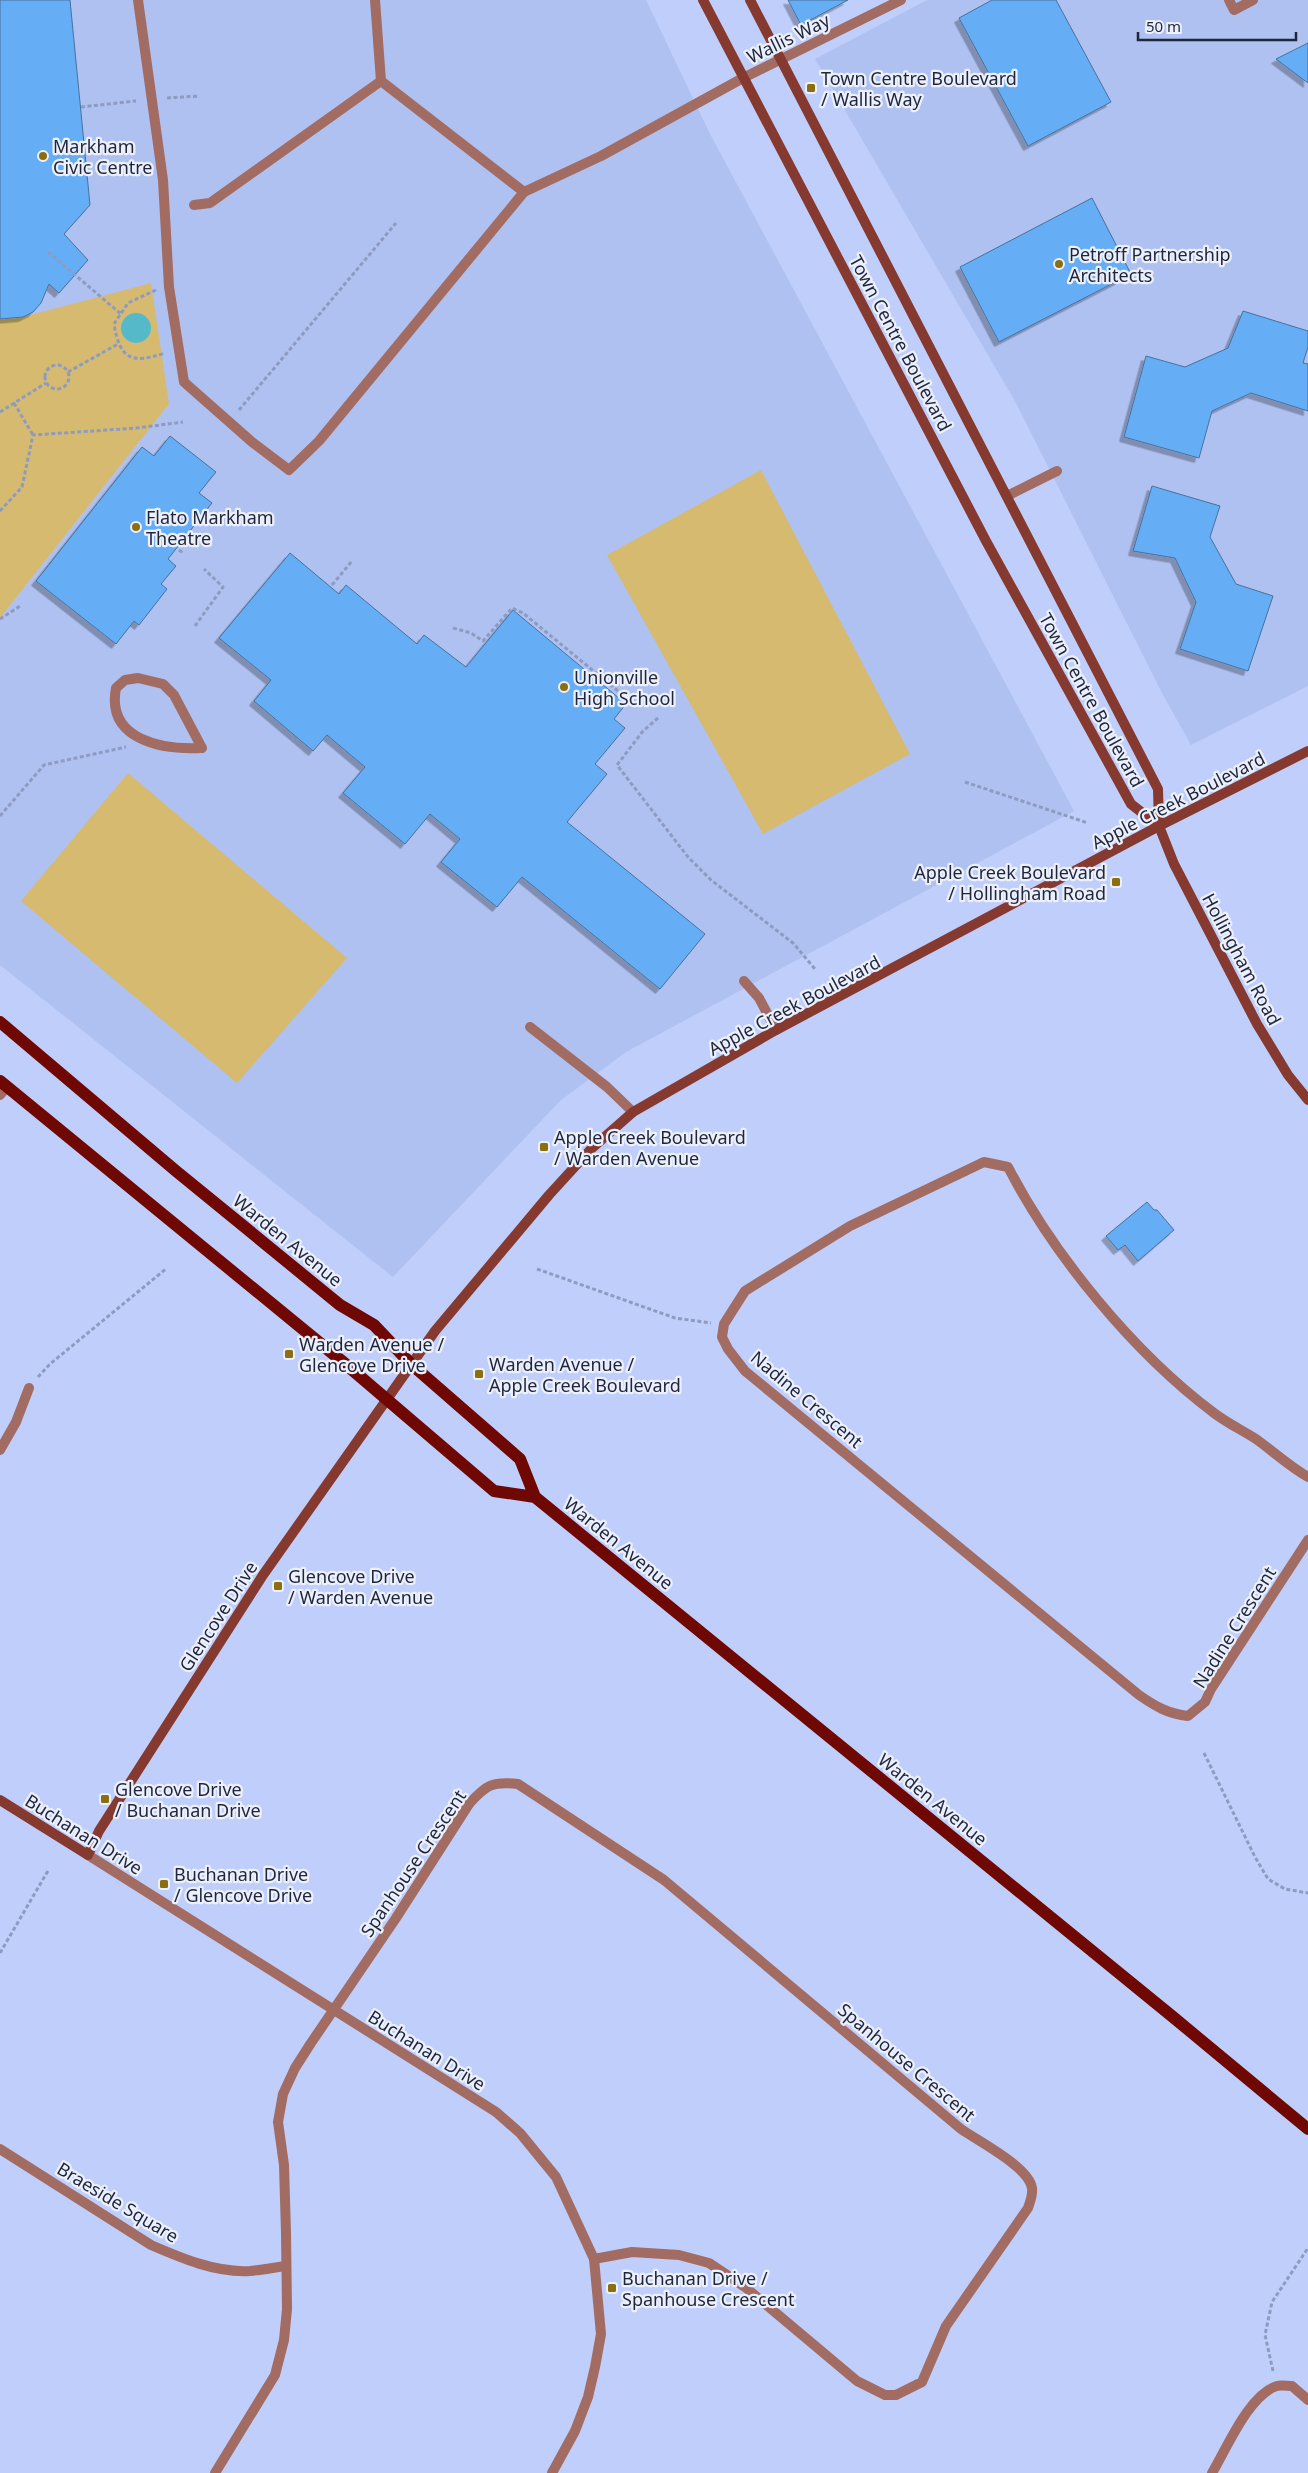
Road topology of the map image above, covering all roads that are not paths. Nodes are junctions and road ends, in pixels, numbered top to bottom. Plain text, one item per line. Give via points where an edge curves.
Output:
1 (138, 0) edge
2 (375, 0) edge
3 (703, 0) edge
4 (750, 0) edge
5 (901, 0) edge
6 (1229, 0) edge
7 (1253, 0) edge
8 (780, 59) junction
9 (743, 78) junction
10 (381, 81) junction
11 (524, 192) junction
12 (194, 205) dead end
13 (1057, 471) dead end
14 (1006, 496) junction
15 (202, 748) joint
16 (1308, 751) edge
17 (1159, 826) junction
18 (744, 981) dead end
19 (0, 1022) edge
20 (530, 1028) dead end
21 (776, 1030) junction
22 (2, 1088) edge
23 (1308, 1100) edge
24 (633, 1112) junction
25 (411, 1364) junction
26 (29, 1388) road end
27 (385, 1400) junction
28 (0, 1450) edge
29 (1308, 1477) edge
30 (535, 1498) junction
31 (1308, 1540) edge
32 (0, 1800) edge
33 (88, 1854) junction
34 (332, 2010) junction
35 (1308, 2129) edge
36 (0, 2149) edge
37 (594, 2259) junction
38 (285, 2266) junction
39 (1308, 2400) edge
40 (215, 2473) edge
41 (552, 2473) edge
42 (1212, 2473) edge

1 - 11 street via 163,180 169,287 184,382 289,470 319,441
2 - 10 street
3 - 9 main road, Town Centre Boulevard
4 - 8 main road, Town Centre Boulevard
5 - 8 street, Wallis Way
6 - 7 street via 1234,10
8 - 9 street, Wallis Way
8 - 14 main road, Town Centre Boulevard
9 - 11 street, Wallis Way via 601,156
9 - 17 main road, Town Centre Boulevard via 986,541 1131,804
10 - 11 street
10 - 12 street via 210,203
13 - 14 street
14 - 17 main road, Town Centre Boulevard via 1158,789
15 - 15 street via 174,695 163,684 138,678 125,680 116,688 116,713 124,727 136,737 186,749
16 - 17 main road, Apple Creek Boulevard
17 - 21 main road, Apple Creek Boulevard
17 - 23 main road, Hollingham Road via 1174,864 1257,1024 1288,1075
18 - 21 street via 759,998
19 - 25 main road, Warden Avenue via 340,1305 374,1325
20 - 24 street via 607,1087
21 - 24 main road, Apple Creek Boulevard
22 - 27 main road, Warden Avenue via 343,1362
24 - 25 main road, Apple Creek Boulevard via 591,1149 549,1194
25 - 27 main road, Apple Creek Boulevard
25 - 30 main road, Warden Avenue via 520,1459
26 - 28 street via 16,1422
27 - 30 main road, Warden Avenue via 494,1491
27 - 33 main road, Glencove Drive via 263,1575
29 - 31 street, Nadine Crescent via 1214,1413 1161,1367 1121,1326 1074,1268 1025,1198 1008,1167 998,1164 984,1162 850,1226 745,1291 724,1324 722,1337 745,1371 1158,1708 1188,1716 1205,1702
30 - 35 main road, Warden Avenue
32 - 33 main road, Buchanan Drive
33 - 34 street, Buchanan Drive
34 - 37 street, Buchanan Drive via 496,2112 520,2133 556,2177
34 - 37 street, Spanhouse Crescent via 469,1804 484,1787 500,1782 518,1784 664,1880 960,2129 1013,2164 1027,2176 1032,2188 1028,2208 946,2326 922,2382 896,2395 885,2395 857,2381 745,2287 709,2263 679,2255 632,2252
34 - 38 street via 295,2068 283,2094 278,2122 284,2165
36 - 38 street, Braeside Square via 151,2245 176,2256 202,2264 248,2271
37 - 41 street, Buchanan Drive via 601,2334 596,2366 575,2431
38 - 40 street via 287,2309 276,2375
39 - 42 street via 1292,2386 1277,2386 1262,2394 1239,2425

